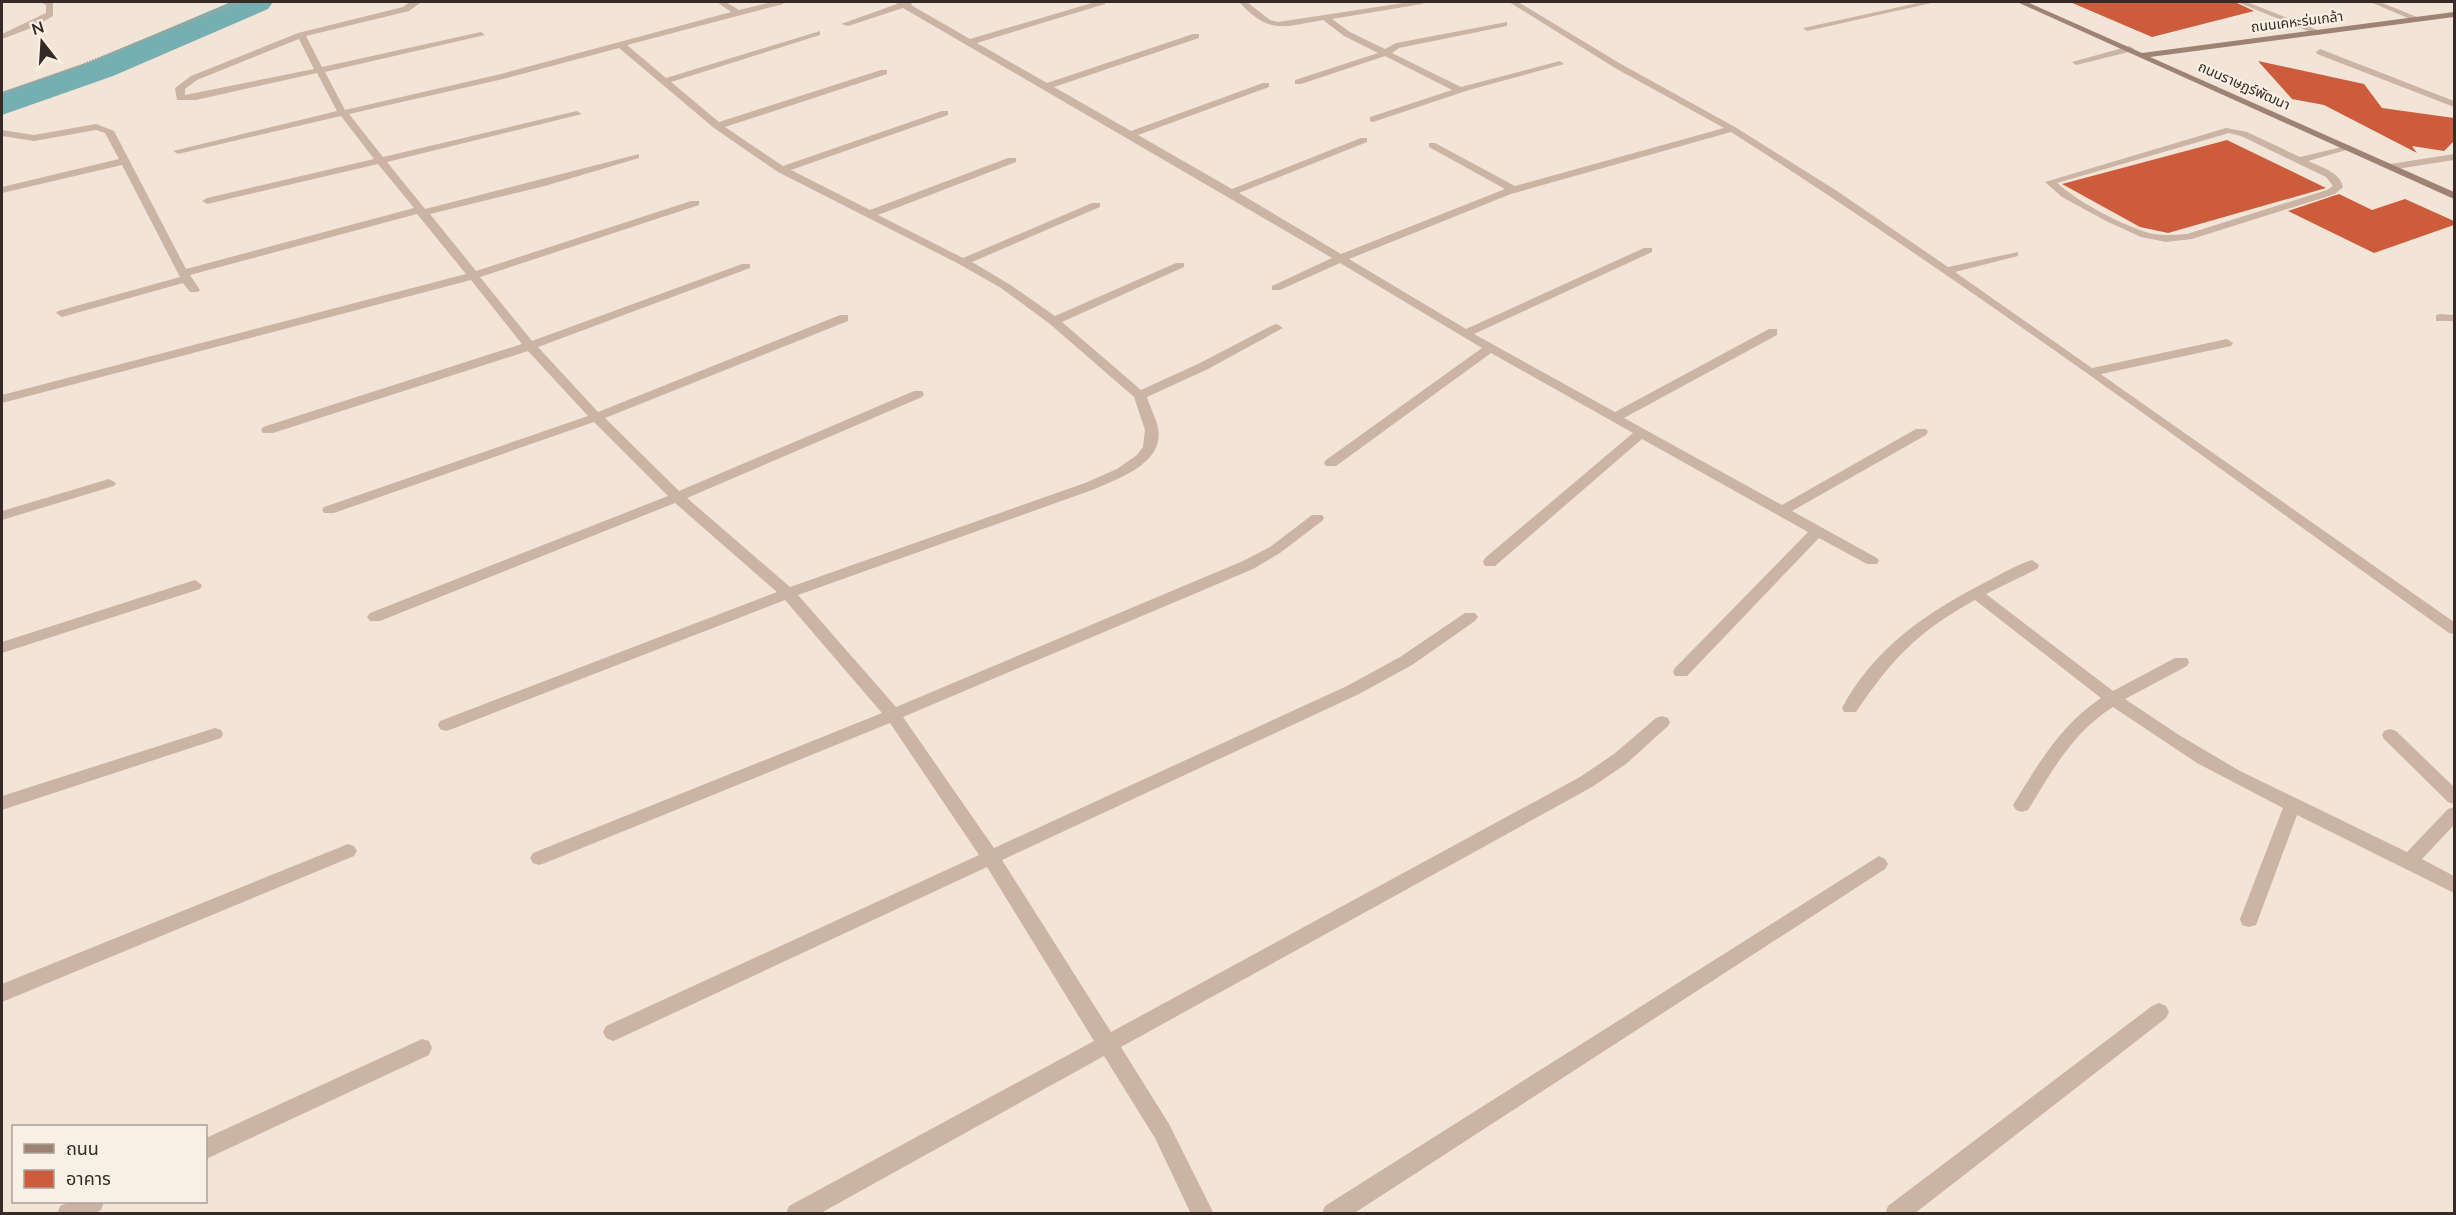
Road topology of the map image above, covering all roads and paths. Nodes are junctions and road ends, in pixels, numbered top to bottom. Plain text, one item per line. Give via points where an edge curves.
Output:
1 (45, 2) edge
2 (239, 2) edge
3 (414, 2) edge
4 (722, 2) edge
5 (780, 2) edge
6 (1102, 2) edge
7 (1243, 2) edge
8 (1417, 2) edge
9 (1424, 2) edge
10 (1513, 2) edge
11 (1932, 2) edge
12 (2021, 2) edge
13 (2241, 2) edge
14 (2374, 2) edge
15 (906, 3) edge
16 (738, 13) junction
17 (2454, 14) edge
18 (1326, 18) junction
19 (2418, 19) junction
20 (845, 24) dead end
21 (1504, 24) dead end
22 (1807, 28) dead end
23 (817, 33) dead end
24 (2321, 33) junction
25 (301, 35) junction
26 (481, 35) dead end
27 (1196, 36) dead end
28 (2, 37) edge
29 (968, 43) junction
30 (621, 45) junction
31 (2130, 49) junction
32 (1385, 52) junction
33 (2319, 52) dead end
34 (2143, 55) junction
35 (2076, 62) dead end
36 (1560, 64) dead end
37 (319, 72) junction
38 (884, 72) dead end
39 (665, 81) junction
40 (1298, 82) dead end
41 (1266, 85) dead end
42 (1045, 87) junction
43 (1458, 89) junction
44 (2, 93) edge
45 (2454, 104) edge
46 (342, 112) junction
47 (945, 113) dead end
48 (578, 114) dead end
49 (1373, 119) dead end
50 (717, 126) junction
51 (1732, 129) junction
52 (2, 133) edge
53 (1130, 135) junction
54 (1364, 140) dead end
55 (1432, 145) dead end
56 (2346, 147) junction
57 (178, 151) dead end
58 (635, 156) dead end
59 (2454, 157) edge
60 (1012, 160) dead end
61 (2300, 160) junction
62 (125, 161) junction
63 (381, 161) junction
64 (2390, 167) junction
65 (782, 170) junction
66 (2, 190) edge
67 (1514, 190) junction
68 (1231, 193) junction
69 (2454, 196) edge
70 (207, 201) dead end
71 (695, 203) dead end
72 (1096, 205) dead end
73 (421, 212) junction
74 (867, 215) junction
75 (1648, 250) dead end
76 (2014, 254) dead end
77 (1340, 259) junction
78 (963, 262) junction
79 (1180, 265) dead end
80 (746, 266) dead end
81 (1946, 271) junction
82 (475, 275) junction
83 (185, 276) junction
84 (1276, 288) dead end
85 (195, 290) dead end
86 (62, 313) dead end
87 (844, 318) dead end
88 (2440, 318) dead end
89 (2454, 318) edge
90 (1054, 321) junction
91 (1277, 328) dead end
92 (1773, 332) dead end
93 (1466, 333) junction
94 (2228, 343) dead end
95 (530, 346) junction
96 (1490, 348) junction
97 (2092, 372) junction
98 (918, 394) dead end
99 (1140, 395) junction
100 (2, 399) edge
101 (596, 417) junction
102 (1614, 418) junction
103 (268, 430) dead end
104 (1921, 432) dead end
105 (1641, 433) junction
106 (1331, 463) dead end
107 (109, 483) dead end
108 (677, 497) junction
109 (329, 510) dead end
110 (1780, 511) junction
111 (2, 516) edge
112 (1317, 518) dead end
113 (1817, 531) junction
114 (1872, 561) dead end
115 (1490, 562) dead end
116 (2032, 565) dead end
117 (195, 585) dead end
118 (788, 593) junction
119 (1975, 593) junction
120 (375, 617) dead end
121 (1470, 617) dead end
122 (2454, 629) edge
123 (2, 648) edge
124 (2181, 662) dead end
125 (1681, 672) dead end
126 (2112, 699) junction
127 (1850, 708) dead end
128 (893, 715) junction
129 (1662, 722) dead end
130 (446, 725) dead end
131 (215, 734) dead end
132 (2390, 735) dead end
133 (2454, 797) edge
134 (2, 803) edge
135 (2022, 805) dead end
136 (2292, 806) junction
137 (2454, 814) edge
138 (348, 851) dead end
139 (539, 858) dead end
140 (991, 858) junction
141 (2410, 860) junction
142 (1879, 864) dead end
143 (2454, 885) edge
144 (2249, 919) dead end
145 (2, 993) edge
146 (2159, 1012) dead end
147 (613, 1032) dead end
148 (1107, 1043) junction
149 (422, 1048) dead end
150 (207, 1149) edge
151 (91, 1203) edge
152 (1907, 1210) edge
153 (68, 1214) edge
154 (797, 1214) edge
155 (1203, 1214) edge
156 (1333, 1214) edge

1 - 28 street via 50,4 50,14
2 - 44 path
3 - 25 street via 406,9
4 - 16 street
5 - 16 street
6 - 29 street
7 - 18 street via 1267,22 1278,25
8 - 9 street
9 - 18 street
10 - 51 street
11 - 22 street
12 - 31 street, ถนนราษฏร์พัฒนา
13 - 24 street
14 - 19 street
15 - 20 street
15 - 29 street
16 - 30 street
17 - 19 street, ถนนเคหะร่มเกล้า
18 - 32 street via 1347,34
19 - 24 street, ถนนเคหะร่มเกล้า
21 - 32 street via 1396,46
23 - 39 street
24 - 34 street, ถนนเคหะร่มเกล้า
25 - 37 street
25 - 37 street via 194,78 180,88 180,98
26 - 37 street
27 - 42 street
29 - 42 street
30 - 39 street
30 - 46 street
31 - 34 street, ถนนราษฏร์พัฒนา
31 - 35 street
32 - 40 street
32 - 43 street
33 - 45 street
34 - 56 street, ถนนราษฏร์พัฒนา
36 - 43 street
37 - 46 street
38 - 50 street
39 - 50 street
41 - 53 street
42 - 53 street
43 - 49 street
46 - 57 street
46 - 63 street
47 - 65 street
48 - 63 street
50 - 65 street
51 - 67 street
51 - 81 street
52 - 62 street via 34,138 103,128 109,131
53 - 68 street
54 - 68 street
55 - 67 street
56 - 61 street
56 - 64 street, ถนนราษฏร์พัฒนา
58 - 73 street via 541,184
59 - 64 street
60 - 74 street
61 - 61 street via 2229,130 2050,182 2060,192 2127,227 2145,235 2175,239 2338,188 2330,175
62 - 66 street
62 - 83 street
63 - 70 street
63 - 73 street
64 - 69 street, ถนนราษฏร์พัฒนา
65 - 74 street
67 - 77 street
68 - 77 street
71 - 82 street
72 - 78 street
73 - 82 street
73 - 83 street
74 - 78 street
75 - 93 street
76 - 81 street
77 - 84 street
77 - 93 street
78 - 90 street
79 - 90 street
80 - 95 street
81 - 97 street
82 - 95 street
82 - 100 street
83 - 85 street
83 - 86 street
87 - 101 street
88 - 89 street
90 - 99 street
91 - 99 street
92 - 102 street
93 - 96 street
94 - 97 street
95 - 101 street
95 - 103 street
96 - 102 street
96 - 106 street
97 - 122 street
98 - 108 street
99 - 118 street via 1152,430 1150,447 1122,472
101 - 108 street
101 - 109 street
102 - 105 street
104 - 110 street
105 - 110 street
105 - 115 street
107 - 111 street
108 - 118 street
108 - 120 street
110 - 113 street
112 - 128 street via 1248,565
113 - 114 street
113 - 125 street
116 - 119 street
117 - 123 street
118 - 128 street
118 - 130 street
119 - 126 street
119 - 127 street via 1922,626 1888,656
121 - 140 street via 1406,661 1353,690
124 - 126 street
126 - 135 street via 2077,725
126 - 136 street via 2203,758
128 - 139 street
128 - 140 street
129 - 148 street via 1620,759 1586,782
131 - 134 street
132 - 133 street
136 - 141 street
136 - 144 street
137 - 141 street
138 - 145 street
140 - 147 street
140 - 148 street
141 - 143 street
142 - 156 street
146 - 152 street
148 - 154 street
148 - 155 street via 1162,1131
149 - 150 street
151 - 153 street

